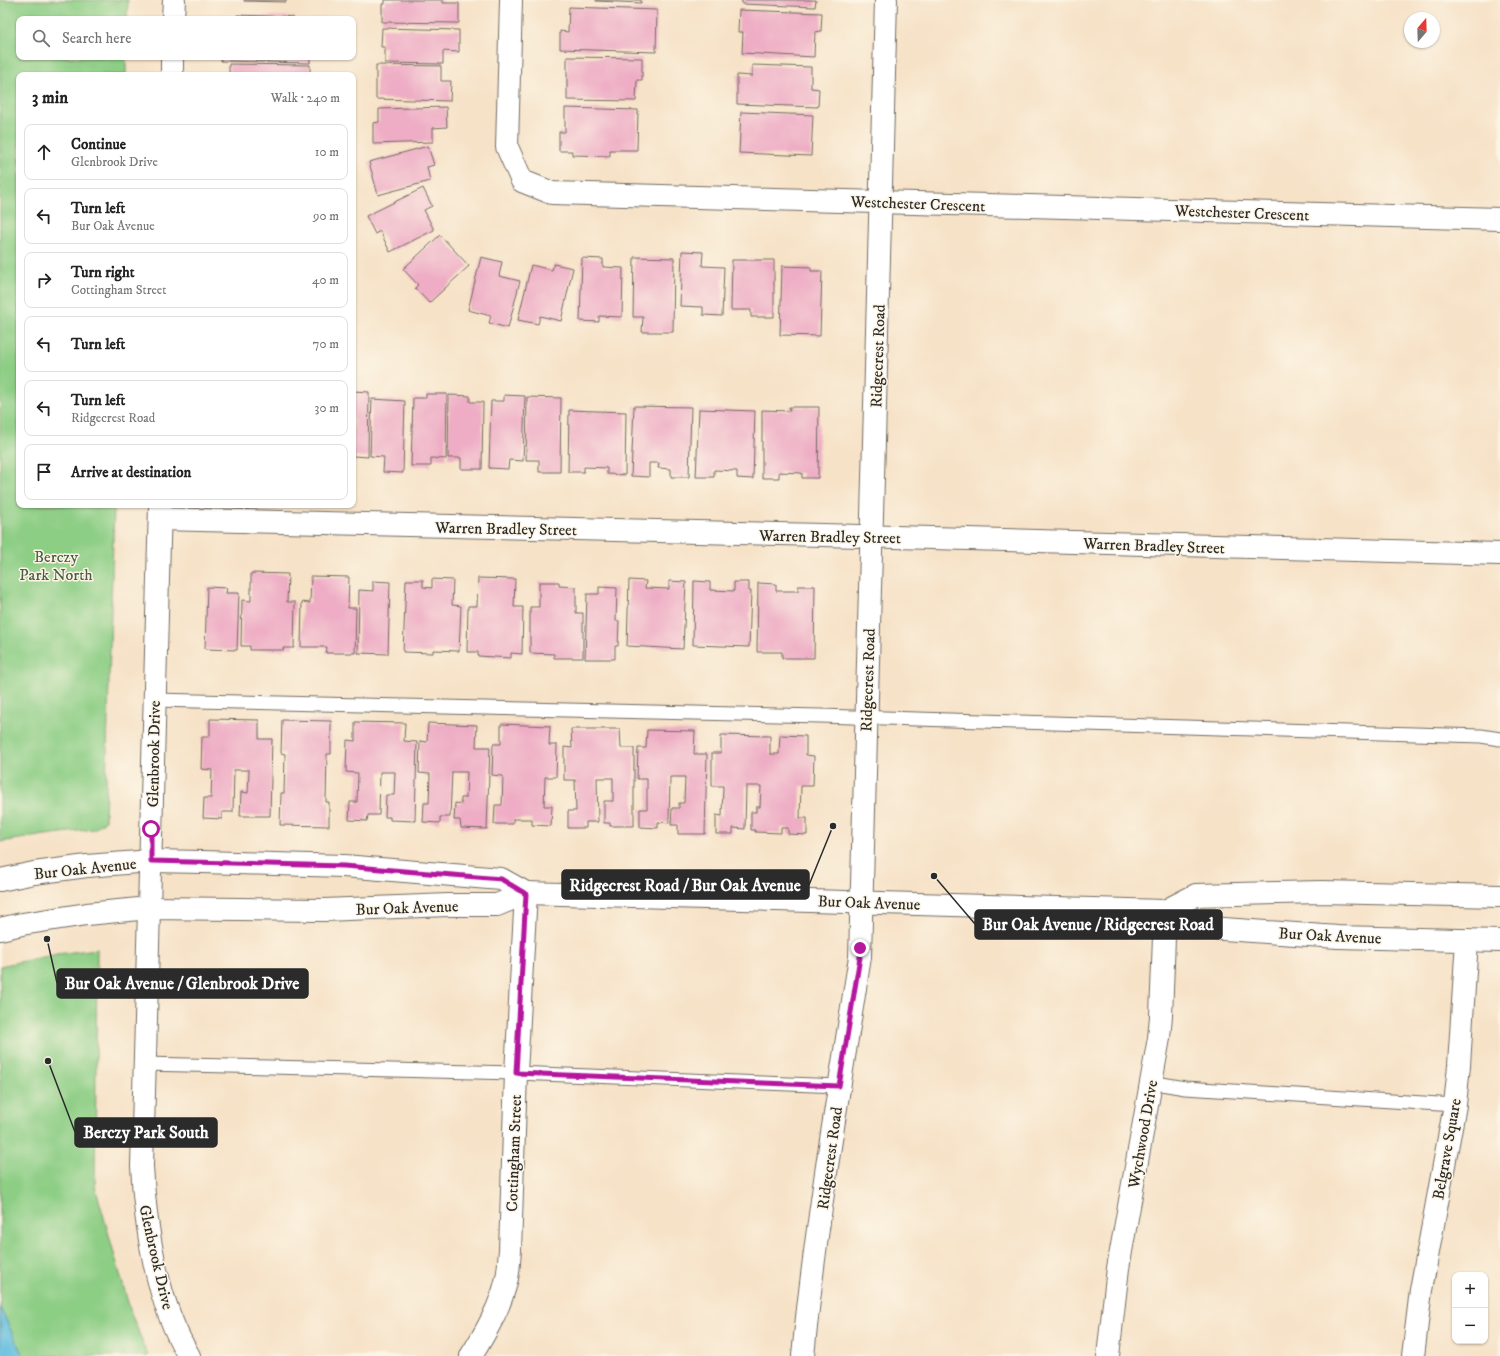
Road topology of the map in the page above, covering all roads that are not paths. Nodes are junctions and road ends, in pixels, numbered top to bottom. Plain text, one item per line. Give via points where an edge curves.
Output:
1 (174, 0) edge
2 (511, 0) edge
3 (886, 0) edge
4 (173, 16) edge
5 (172, 60) edge
6 (172, 72) edge
7 (881, 202) junction
8 (1500, 219) edge
9 (160, 512) edge
10 (872, 537) junction
11 (1500, 554) edge
12 (154, 700) junction
13 (866, 717) junction
14 (1500, 739) edge
15 (151, 861) junction
16 (0, 880) edge
17 (526, 894) junction
18 (1500, 896) edge
19 (861, 902) junction
20 (150, 908) junction
21 (1165, 911) junction
22 (0, 929) edge
23 (1467, 940) junction
24 (1500, 941) edge
25 (144, 1064) junction
26 (516, 1073) junction
27 (1150, 1082) junction
28 (839, 1086) junction
29 (1455, 1105) junction
30 (189, 1356) edge
31 (471, 1356) edge
32 (803, 1356) edge
33 (1108, 1356) edge
34 (1413, 1356) edge

1 - 4 street
2 - 7 street, Westchester Crescent via 507,147 522,181 552,193
3 - 7 street, Ridgecrest Road
5 - 6 street
7 - 8 street, Westchester Crescent
7 - 10 street, Ridgecrest Road
9 - 10 street, Warren Bradley Street
9 - 12 street, Glenbrook Drive
10 - 11 street, Warren Bradley Street
10 - 13 street, Ridgecrest Road
12 - 13 lane
12 - 15 street, Glenbrook Drive
13 - 14 lane via 1481,736
13 - 19 street, Ridgecrest Road
15 - 16 street, Bur Oak Avenue via 87,866
15 - 17 street, Bur Oak Avenue via 344,866 501,879
15 - 20 street, Glenbrook Drive
17 - 19 street, Bur Oak Avenue
17 - 20 street, Bur Oak Avenue via 497,905 324,910
17 - 26 street, Cottingham Street
18 - 21 street, Bur Oak Avenue via 1322,892 1196,895
19 - 21 street, Bur Oak Avenue
19 - 28 street, Ridgecrest Road via 860,957
20 - 22 street, Bur Oak Avenue via 87,914
20 - 25 street, Glenbrook Drive
21 - 23 street, Bur Oak Avenue via 1195,927 1338,937
21 - 27 street, Wychwood Drive via 1161,1016
23 - 24 street, Bur Oak Avenue
23 - 29 street, Belgrave Square
25 - 26 lane
25 - 30 street, Glenbrook Drive via 142,1166 145,1215 161,1287 171,1318
26 - 28 lane
26 - 31 street, Cottingham Street via 507,1278 485,1335
27 - 29 lane via 1185,1088
27 - 33 street, Wychwood Drive via 1118,1268
28 - 32 street, Ridgecrest Road
29 - 34 street, Belgrave Square via 1421,1290

